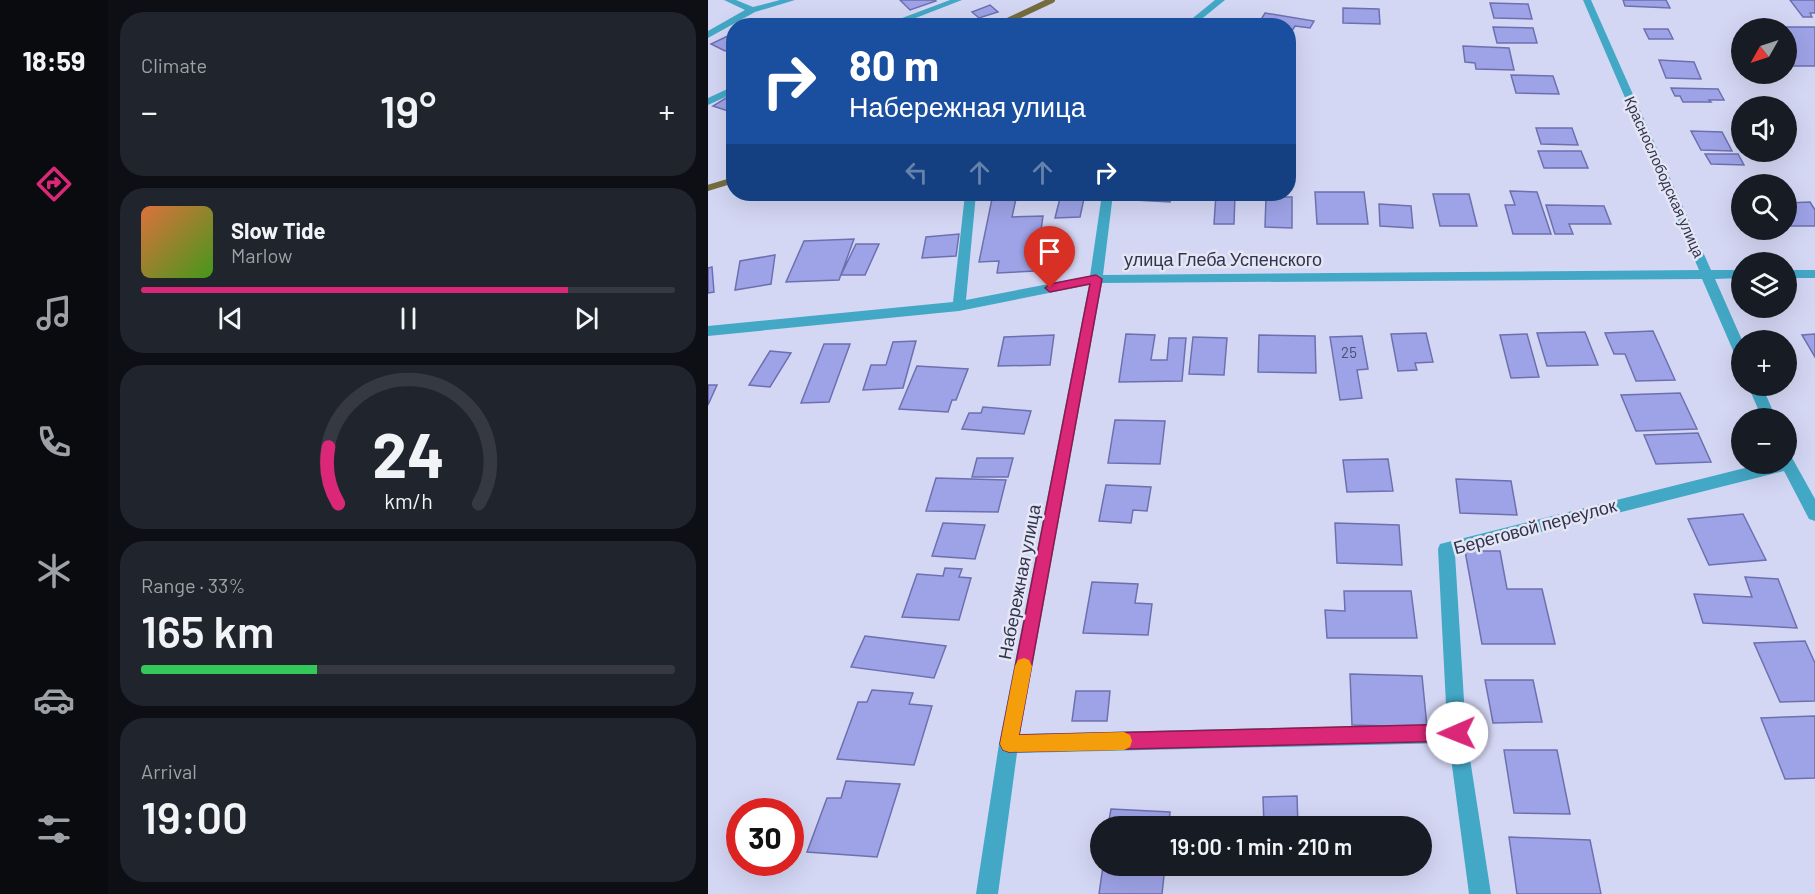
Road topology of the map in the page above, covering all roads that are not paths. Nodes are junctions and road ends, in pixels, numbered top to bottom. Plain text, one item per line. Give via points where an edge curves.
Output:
1 (729, 0) edge
2 (791, 0) edge
3 (958, 0) edge
4 (1221, 0) edge
5 (1587, 0) edge
6 (752, 10) junction
7 (738, 18) edge
8 (907, 18) edge
9 (1197, 18) edge
10 (726, 25) edge
11 (708, 35) edge
12 (726, 93) edge
13 (708, 102) edge
14 (969, 201) edge
15 (1106, 201) edge
16 (1707, 274) junction
17 (1731, 274) edge
18 (1797, 274) edge
19 (1815, 274) edge
20 (1096, 279) junction
21 (958, 306) junction
22 (1731, 330) edge
23 (708, 331) edge
24 (1739, 474) edge
25 (1793, 474) edge
26 (1815, 514) edge
27 (1457, 733) junction
28 (1009, 744) junction
29 (987, 894) edge
30 (1480, 894) edge

1 - 6 street
2 - 6 street
3 - 8 street
4 - 9 street
5 - 16 street, Краснослободская улица
6 - 7 street
10 - 11 street
12 - 13 street
14 - 21 street
15 - 20 street, Набережная улица
16 - 17 street, улица Глеба Успенского
16 - 20 street, улица Глеба Успенского
16 - 22 street, Краснослободская улица
18 - 19 street
20 - 21 street, улица Глеба Успенского
20 - 28 street, Набережная улица
21 - 23 street, улица Глеба Успенского
24 - 27 street, Береговой переулок via 1446,549
25 - 26 street
27 - 28 street
27 - 30 street, Береговой переулок
28 - 29 street, Набережная улица

